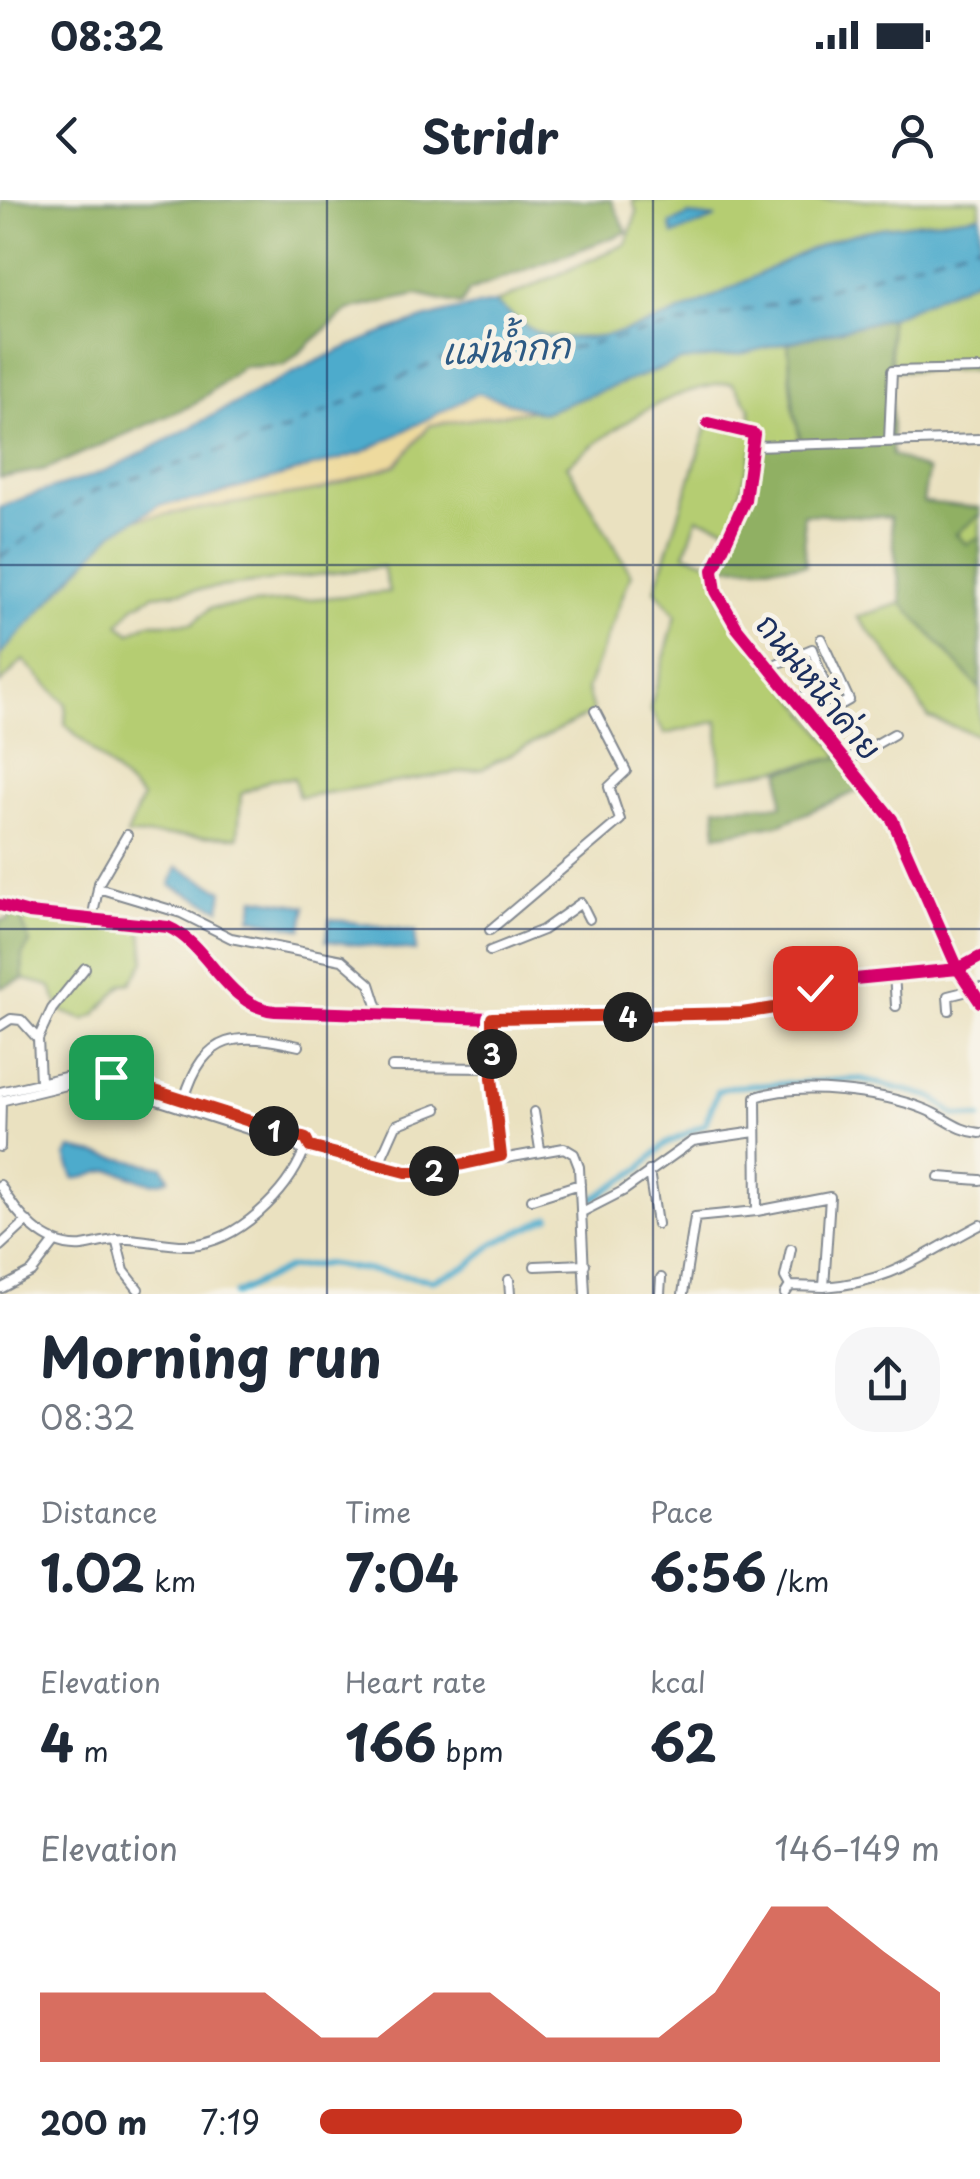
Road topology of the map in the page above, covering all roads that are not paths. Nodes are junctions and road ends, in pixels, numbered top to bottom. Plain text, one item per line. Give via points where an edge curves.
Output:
1 (980, 369) edge
2 (708, 423) dead end
3 (980, 439) edge
4 (889, 442) junction
5 (754, 446) junction
6 (821, 638) dead end
7 (769, 667) junction
8 (796, 700) junction
9 (595, 711) dead end
10 (812, 721) junction
11 (894, 734) dead end
12 (845, 762) junction
13 (127, 834) dead end
14 (98, 888) junction
15 (0, 905) edge
16 (589, 919) dead end
17 (92, 920) junction
18 (490, 930) dead end
19 (490, 950) dead end
20 (980, 957) edge
21 (85, 968) dead end
22 (958, 969) junction
23 (894, 972) junction
24 (976, 989) edge
25 (980, 1002) edge
26 (896, 1006) dead end
27 (949, 1010) dead end
28 (380, 1012) junction
29 (492, 1018) junction
30 (0, 1026) edge
31 (38, 1039) junction
32 (299, 1046) dead end
33 (392, 1067) dead end
34 (492, 1068) junction
35 (40, 1081) junction
36 (0, 1097) edge
37 (184, 1100) junction
38 (437, 1109) dead end
39 (534, 1112) dead end
40 (754, 1132) junction
41 (980, 1133) edge
42 (303, 1146) junction
43 (0, 1147) edge
44 (540, 1149) junction
45 (501, 1156) junction
46 (379, 1163) junction
47 (649, 1171) junction
48 (939, 1177) dead end
49 (980, 1180) edge
50 (580, 1184) junction
51 (0, 1185) edge
52 (532, 1200) dead end
53 (758, 1211) junction
54 (582, 1212) junction
55 (27, 1221) junction
56 (657, 1224) dead end
57 (980, 1225) edge
58 (116, 1239) junction
59 (55, 1242) junction
60 (0, 1246) edge
61 (790, 1250) dead end
62 (585, 1264) junction
63 (535, 1266) dead end
64 (661, 1278) dead end
65 (510, 1280) dead end
66 (824, 1287) junction
67 (4, 1289) edge
68 (138, 1289) dead end
69 (788, 1290) edge
70 (510, 1294) edge
71 (585, 1294) edge
72 (660, 1294) edge
73 (683, 1294) edge

1 - 4 street via 892,370
2 - 5 street via 754,434
3 - 4 street
4 - 5 street
5 - 7 street, ถนนหน้าค่าย via 744,500 713,570 716,591
6 - 10 street via 849,700
7 - 8 street, ถนนหน้าค่าย
7 - 8 street via 812,649 825,685
8 - 10 street, ถนนหน้าค่าย
9 - 18 street via 626,771 608,787 620,820
10 - 12 street, ถนนหน้าค่าย
11 - 12 street
12 - 22 street, ถนนหน้าค่าย via 892,818
13 - 14 street
14 - 17 street
14 - 28 street via 243,941 342,960 370,984
15 - 17 street
16 - 19 street via 581,903 543,930
17 - 28 street via 148,922 181,933 209,967 265,1010
20 - 22 street
21 - 31 street via 52,1008
22 - 23 street
22 - 24 street, ถนนหน้าค่าย
23 - 26 street
23 - 29 street via 834,981 772,1010
24 - 25 street, ถนนหน้าค่าย
24 - 27 street via 948,996
28 - 29 street
29 - 34 street
30 - 31 street via 21,1020
31 - 35 street
32 - 37 street via 247,1035 229,1039 192,1075
33 - 34 street
34 - 45 street
35 - 36 street
35 - 37 street via 111,1077
36 - 42 street via 110,1085
36 - 43 street
37 - 42 street
38 - 46 street via 396,1125
39 - 44 street
40 - 41 street via 759,1094 837,1092 885,1096
40 - 47 street via 693,1141
40 - 53 street
42 - 46 street
42 - 58 street via 290,1182 230,1231 188,1245
44 - 45 street
44 - 50 street via 556,1146 574,1154
45 - 46 street via 427,1172
47 - 54 street
47 - 56 street
48 - 49 street
50 - 52 street
50 - 54 street
51 - 55 street
53 - 66 street via 830,1198
53 - 73 street via 695,1217
54 - 62 street
55 - 59 street
55 - 60 street
57 - 66 street via 911,1267 861,1284
58 - 59 street via 82,1246
58 - 68 street via 124,1271
59 - 67 street via 32,1272
61 - 69 street
62 - 63 street
62 - 71 street
64 - 72 street
65 - 70 street
66 - 69 street

